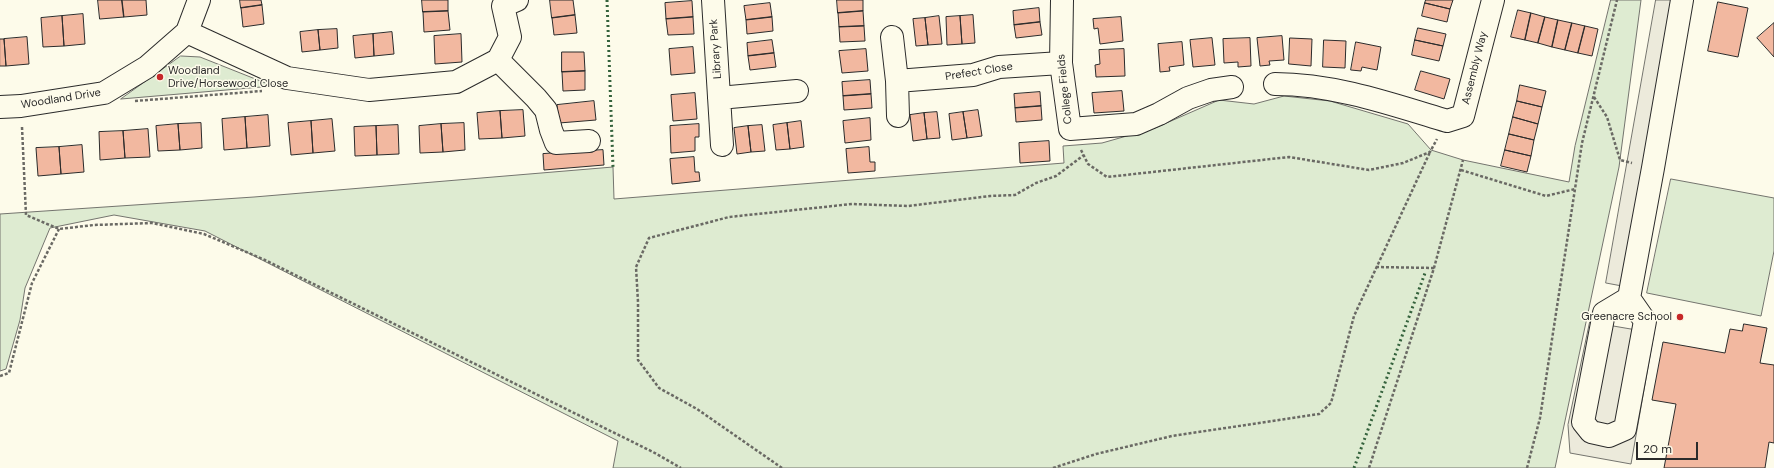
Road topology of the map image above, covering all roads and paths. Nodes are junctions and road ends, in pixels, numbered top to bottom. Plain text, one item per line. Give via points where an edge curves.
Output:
1 (199, 0) edge
2 (713, 0) edge
3 (1062, 0) edge
4 (1493, 0) edge
5 (1617, 0) edge
6 (1682, 0) edge
7 (510, 3) edge
8 (187, 32) junction
9 (892, 37) dead end
10 (498, 60) junction
11 (1061, 63) junction
12 (287, 78) junction
13 (897, 81) junction
14 (1275, 84) dead end
15 (1232, 87) dead end
16 (797, 91) dead end
17 (104, 93) junction
18 (1594, 97) junction
19 (719, 98) junction
20 (11, 106) edge
21 (898, 116) dead end
22 (1447, 121) junction
23 (1070, 129) junction
24 (589, 141) dead end
25 (722, 144) dead end
26 (1430, 152) junction
27 (1084, 155) junction
28 (1463, 160) dead end
29 (1653, 168) junction
30 (1461, 170) junction
31 (1575, 189) junction
32 (59, 228) junction
33 (1376, 267) junction
34 (1434, 268) junction
35 (1629, 298) junction
36 (0, 376) edge
37 (681, 468) edge
38 (782, 468) edge
39 (1053, 468) edge
40 (1369, 468) edge
41 (1527, 468) edge

1 - 8 street, Woodland Drive
2 - 19 street, Library Park
3 - 11 street, College Fields
4 - 22 street, Assembly Way via 1463,116
5 - 18 path
6 - 29 street
7 - 10 street via 510,37
8 - 12 street
8 - 17 street, Woodland Drive via 148,67
9 - 13 street
10 - 12 street via 456,82 368,90
10 - 24 street via 546,110 556,143
11 - 13 street, Prefect Close via 999,67 973,75
11 - 23 street, College Fields
12 - 17 path via 277,90 113,102
13 - 21 street
14 - 22 street via 1299,84 1350,93
15 - 23 street via 1211,90 1188,98 1136,124
16 - 19 street
17 - 20 street, Woodland Drive
18 - 29 path via 1607,118 1620,160
18 - 31 path via 1582,143
19 - 25 street, Library Park
20 - 32 path via 26,214
22 - 26 path
23 - 27 path
26 - 27 path via 1369,170 1289,157 1107,177 1088,164
26 - 33 path
27 - 38 path via 1056,176 1036,182 1015,196 990,196 908,206 852,204 729,217 649,238 636,267 638,360 658,388 697,409
28 - 30 path
29 - 35 street
30 - 31 path via 1546,196
30 - 34 path
31 - 41 path via 1540,418
32 - 36 path via 32,283 9,373
32 - 37 path via 152,223 204,234 265,260
33 - 34 path
33 - 39 path via 1354,316 1331,403 1319,414 1172,436 1096,454
34 - 40 path
35 - 35 street via 1604,313 1583,422 1591,432 1610,436 1625,430 1645,321

